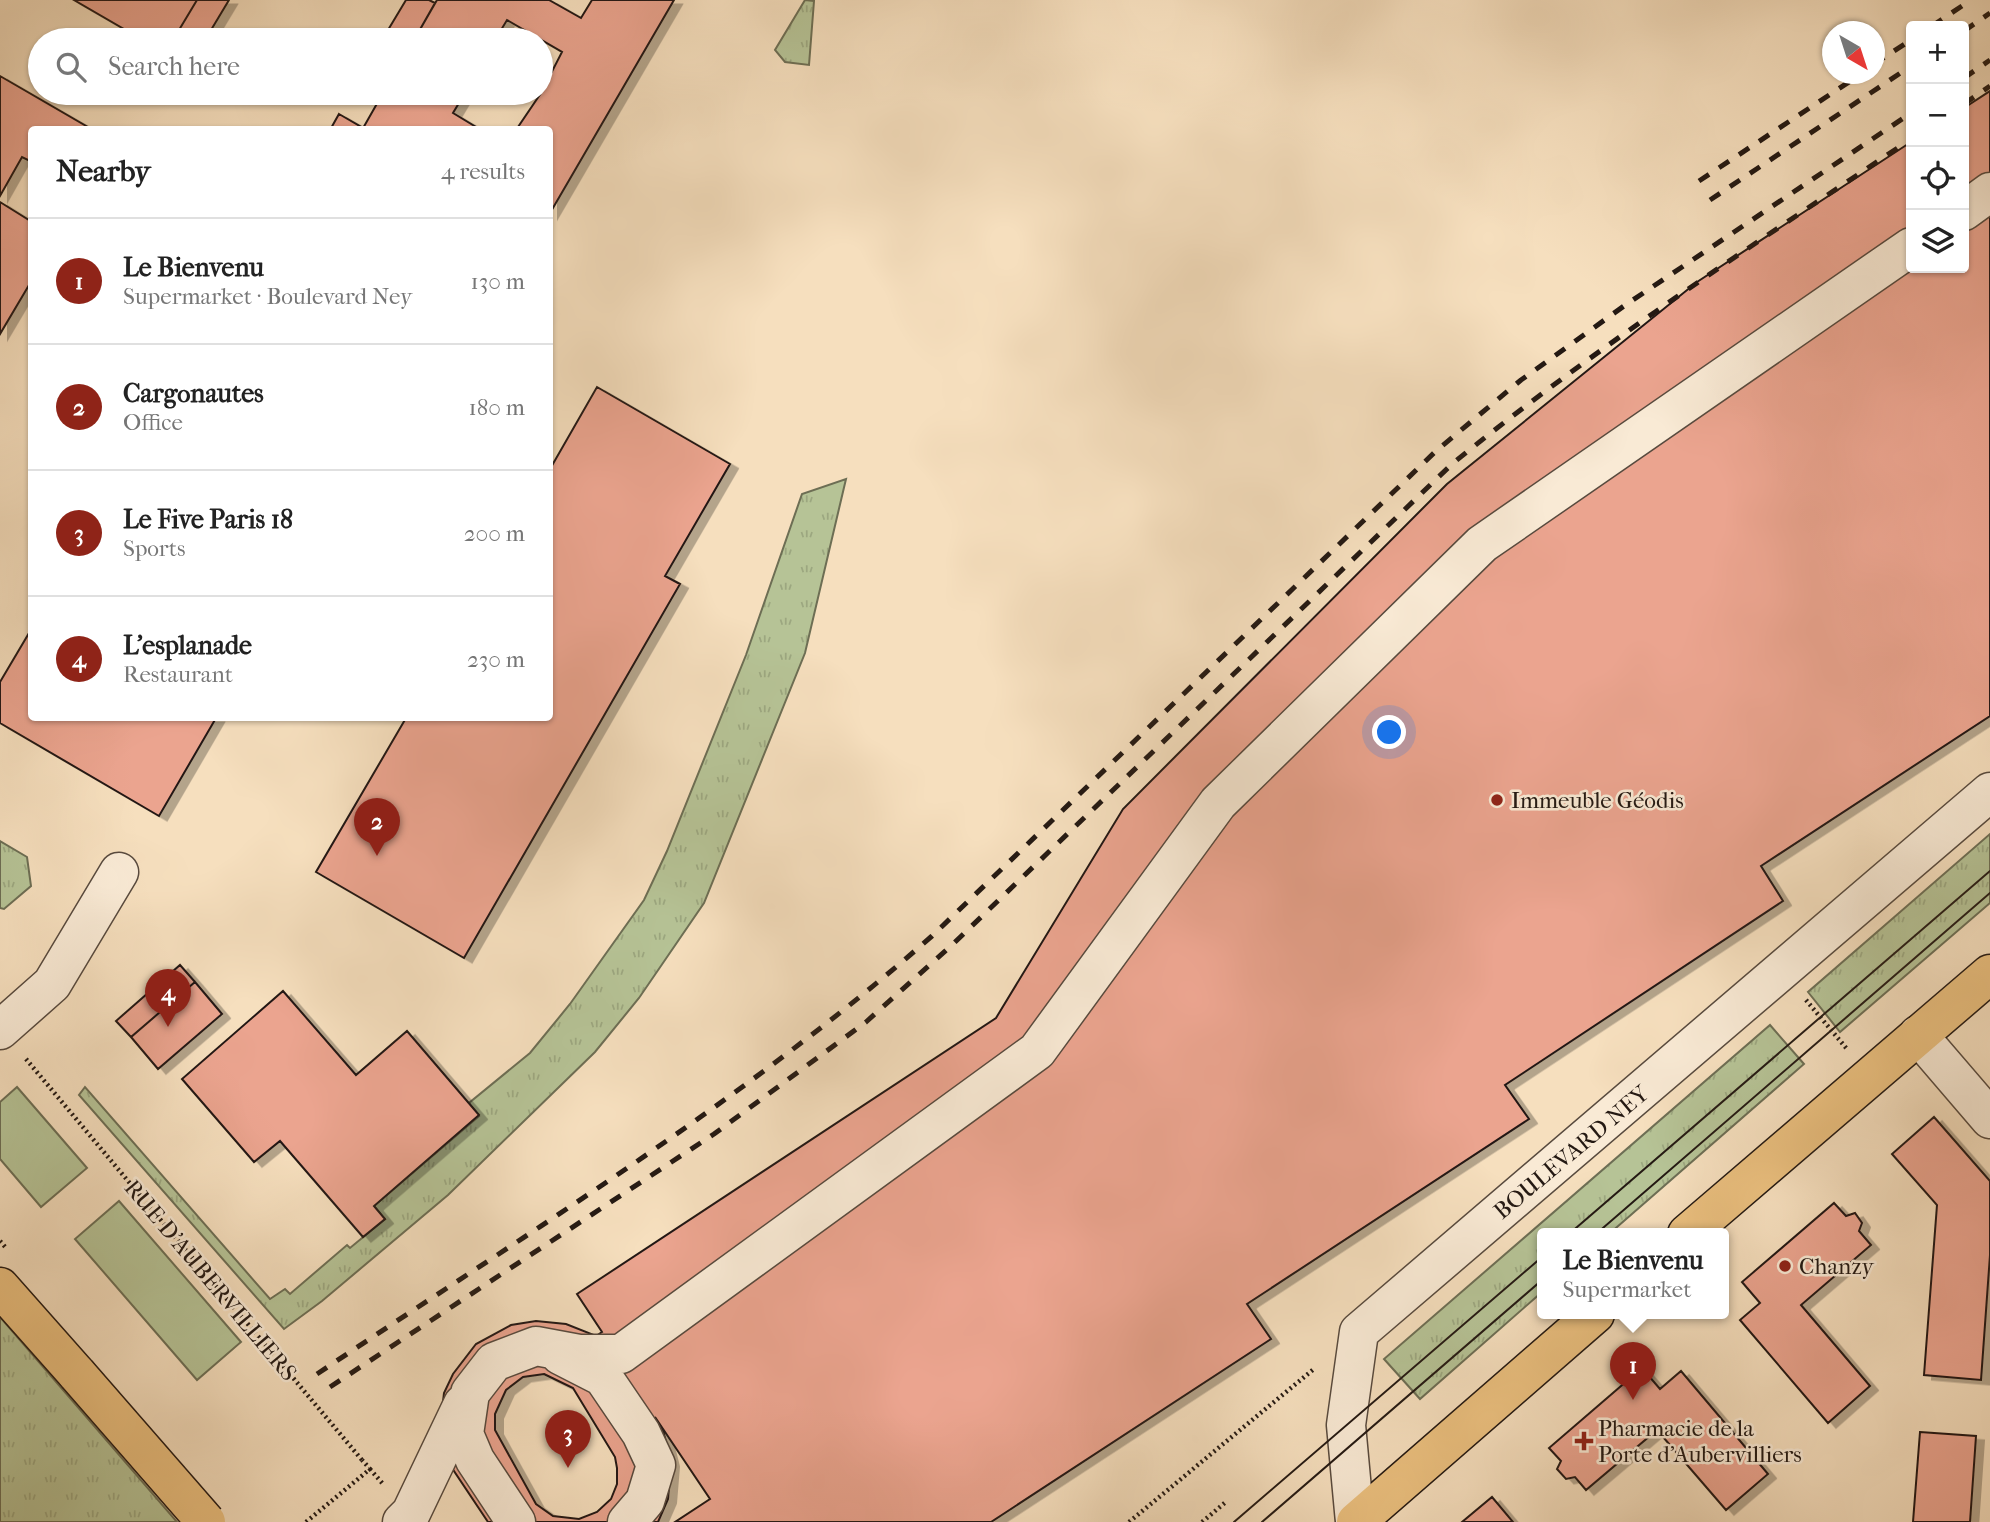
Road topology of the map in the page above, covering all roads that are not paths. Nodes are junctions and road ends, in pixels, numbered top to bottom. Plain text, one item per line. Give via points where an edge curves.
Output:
1 (1990, 192) edge
2 (1965, 210) edge
3 (1906, 250) edge
4 (1990, 792) edge
5 (119, 872) dead end
6 (1990, 974) edge
7 (1, 1030) edge
8 (1918, 1035) junction
9 (1990, 1119) edge
10 (1694, 1228) edge
11 (0, 1287) edge
12 (1589, 1319) edge
13 (206, 1522) edge
14 (402, 1522) edge
15 (516, 1522) edge
16 (627, 1522) edge
17 (1356, 1522) edge

1 - 2 street
3 - 15 street via 1482,544 1218,803 1037,1051 621,1354 579,1354 536,1346 494,1362 470,1393 464,1434 475,1460
4 - 17 street, BOULEVARD NEY via 1359,1332 1346,1425
5 - 7 street via 52,984
6 - 8 main road
8 - 9 street
8 - 10 main road
11 - 13 main road, bridge
12 - 17 main road
14 - 16 street via 411,1513 462,1405 509,1363 560,1355 603,1377 641,1433 656,1465 645,1501

